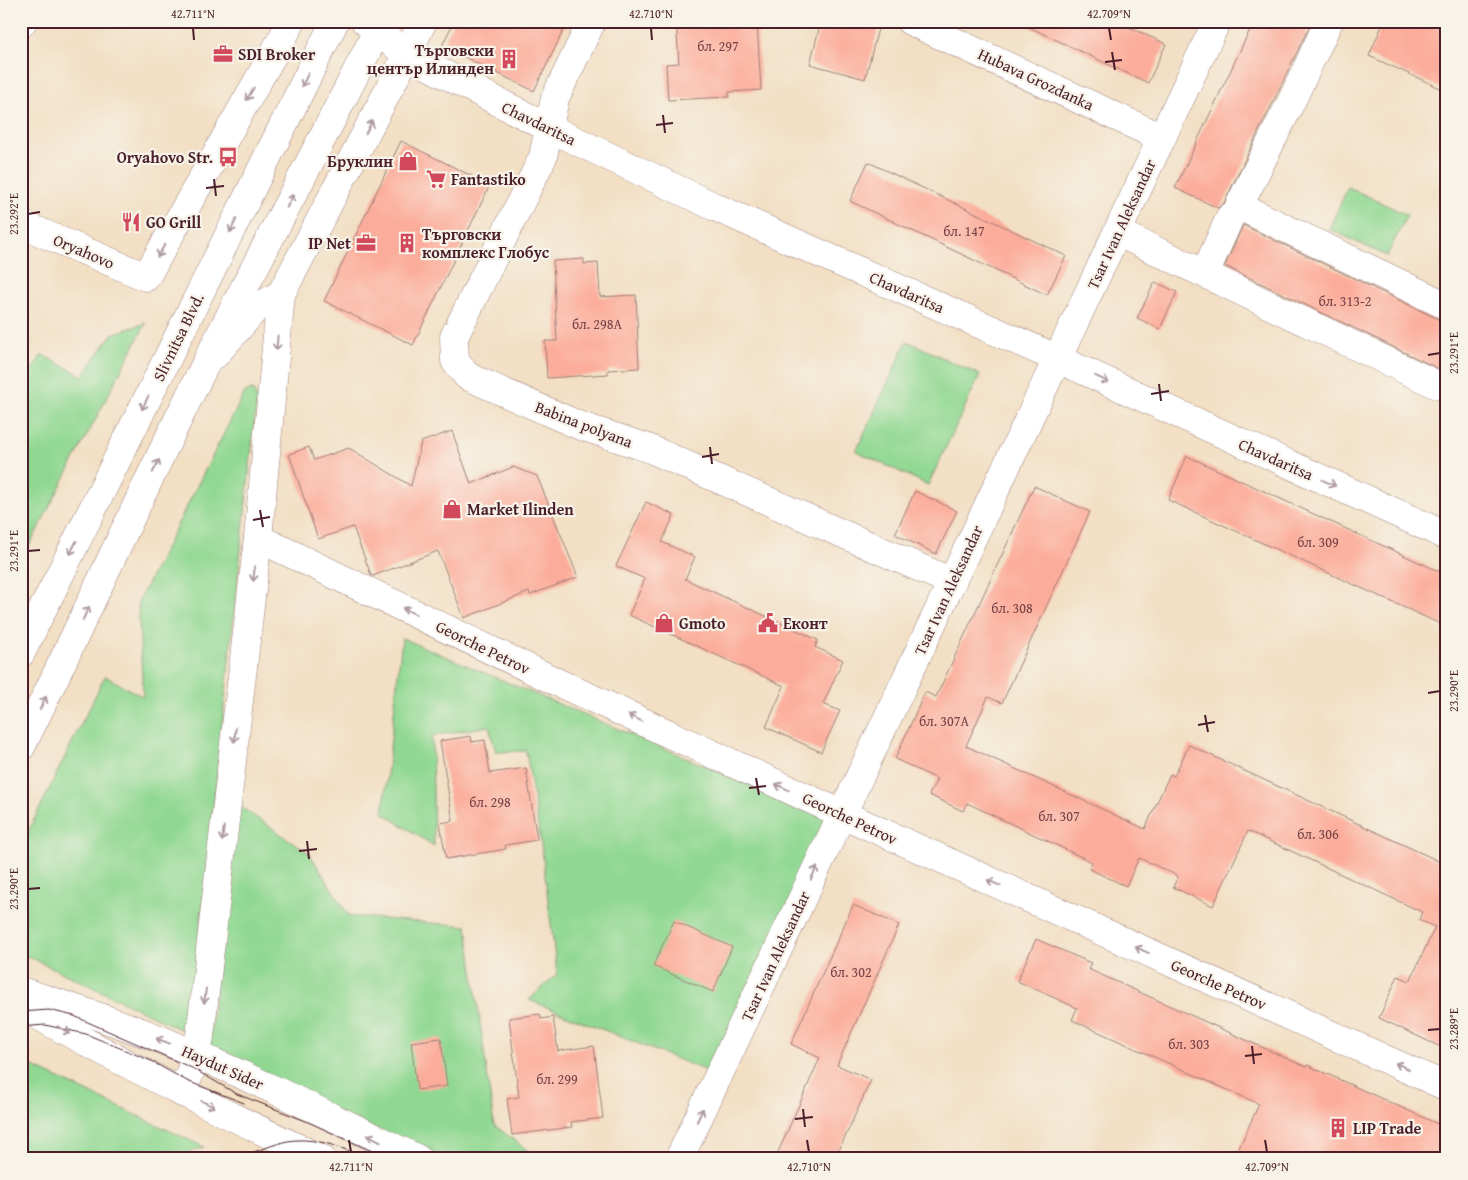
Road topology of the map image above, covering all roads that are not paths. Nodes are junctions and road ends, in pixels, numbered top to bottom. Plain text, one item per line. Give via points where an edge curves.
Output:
1 (292, 21) edge
2 (335, 21) edge
3 (423, 21) edge
4 (592, 21) edge
5 (910, 21) edge
6 (1217, 21) edge
7 (1329, 21) edge
8 (375, 25) edge
9 (407, 55) junction
10 (549, 128) junction
11 (1162, 138) junction
12 (1230, 217) dead end
13 (21, 224) edge
14 (1117, 232) junction
15 (1205, 273) junction
16 (281, 294) junction
17 (1447, 306) edge
18 (1058, 359) junction
19 (203, 369) junction
20 (1437, 384) dead end
21 (1447, 536) edge
22 (258, 538) junction
23 (952, 582) junction
24 (25, 646) edge
25 (21, 747) edge
26 (842, 814) junction
27 (21, 991) edge
28 (21, 1006) edge
29 (197, 1055) junction
30 (1447, 1087) edge
31 (182, 1093) junction
32 (322, 1159) edge
33 (418, 1159) edge
34 (679, 1159) edge

1 -> 13 street, Oryahovo via 146,277
2 -> 24 street, Slivnitsa Blvd.
3 - 9 street
4 - 10 street, Babina polyana via 555,98
5 - 11 street, Hubava Grozdanka
6 - 11 street, Tsar Ivan Aleksandar
7 - 17 street via 1239,206
8 - 9 street, Chavdaritsa
19 -> 8 street
9 - 10 street, Chavdaritsa
16 -> 9 street
10 - 18 street, Chavdaritsa via 715,207
10 - 23 street, Babina polyana via 543,157 454,338 455,361 467,376 578,424 648,448
11 - 14 street, Tsar Ivan Aleksandar
12 - 15 street
14 - 15 street
14 - 18 street, Tsar Ivan Aleksandar
15 - 20 street
16 - 19 street via 256,308
16 -> 22 street
18 -> 21 street, Chavdaritsa
18 - 23 street, Tsar Ivan Aleksandar
25 -> 19 street
26 -> 22 street, Georche Petrov
22 -> 29 street
23 - 26 street, Tsar Ivan Aleksandar
30 -> 26 street, Georche Petrov
34 -> 26 street, Tsar Ivan Aleksandar
29 -> 27 street, Haydut Sider
28 -> 31 street
29 - 31 street
33 -> 29 street, Haydut Sider
31 -> 32 street

